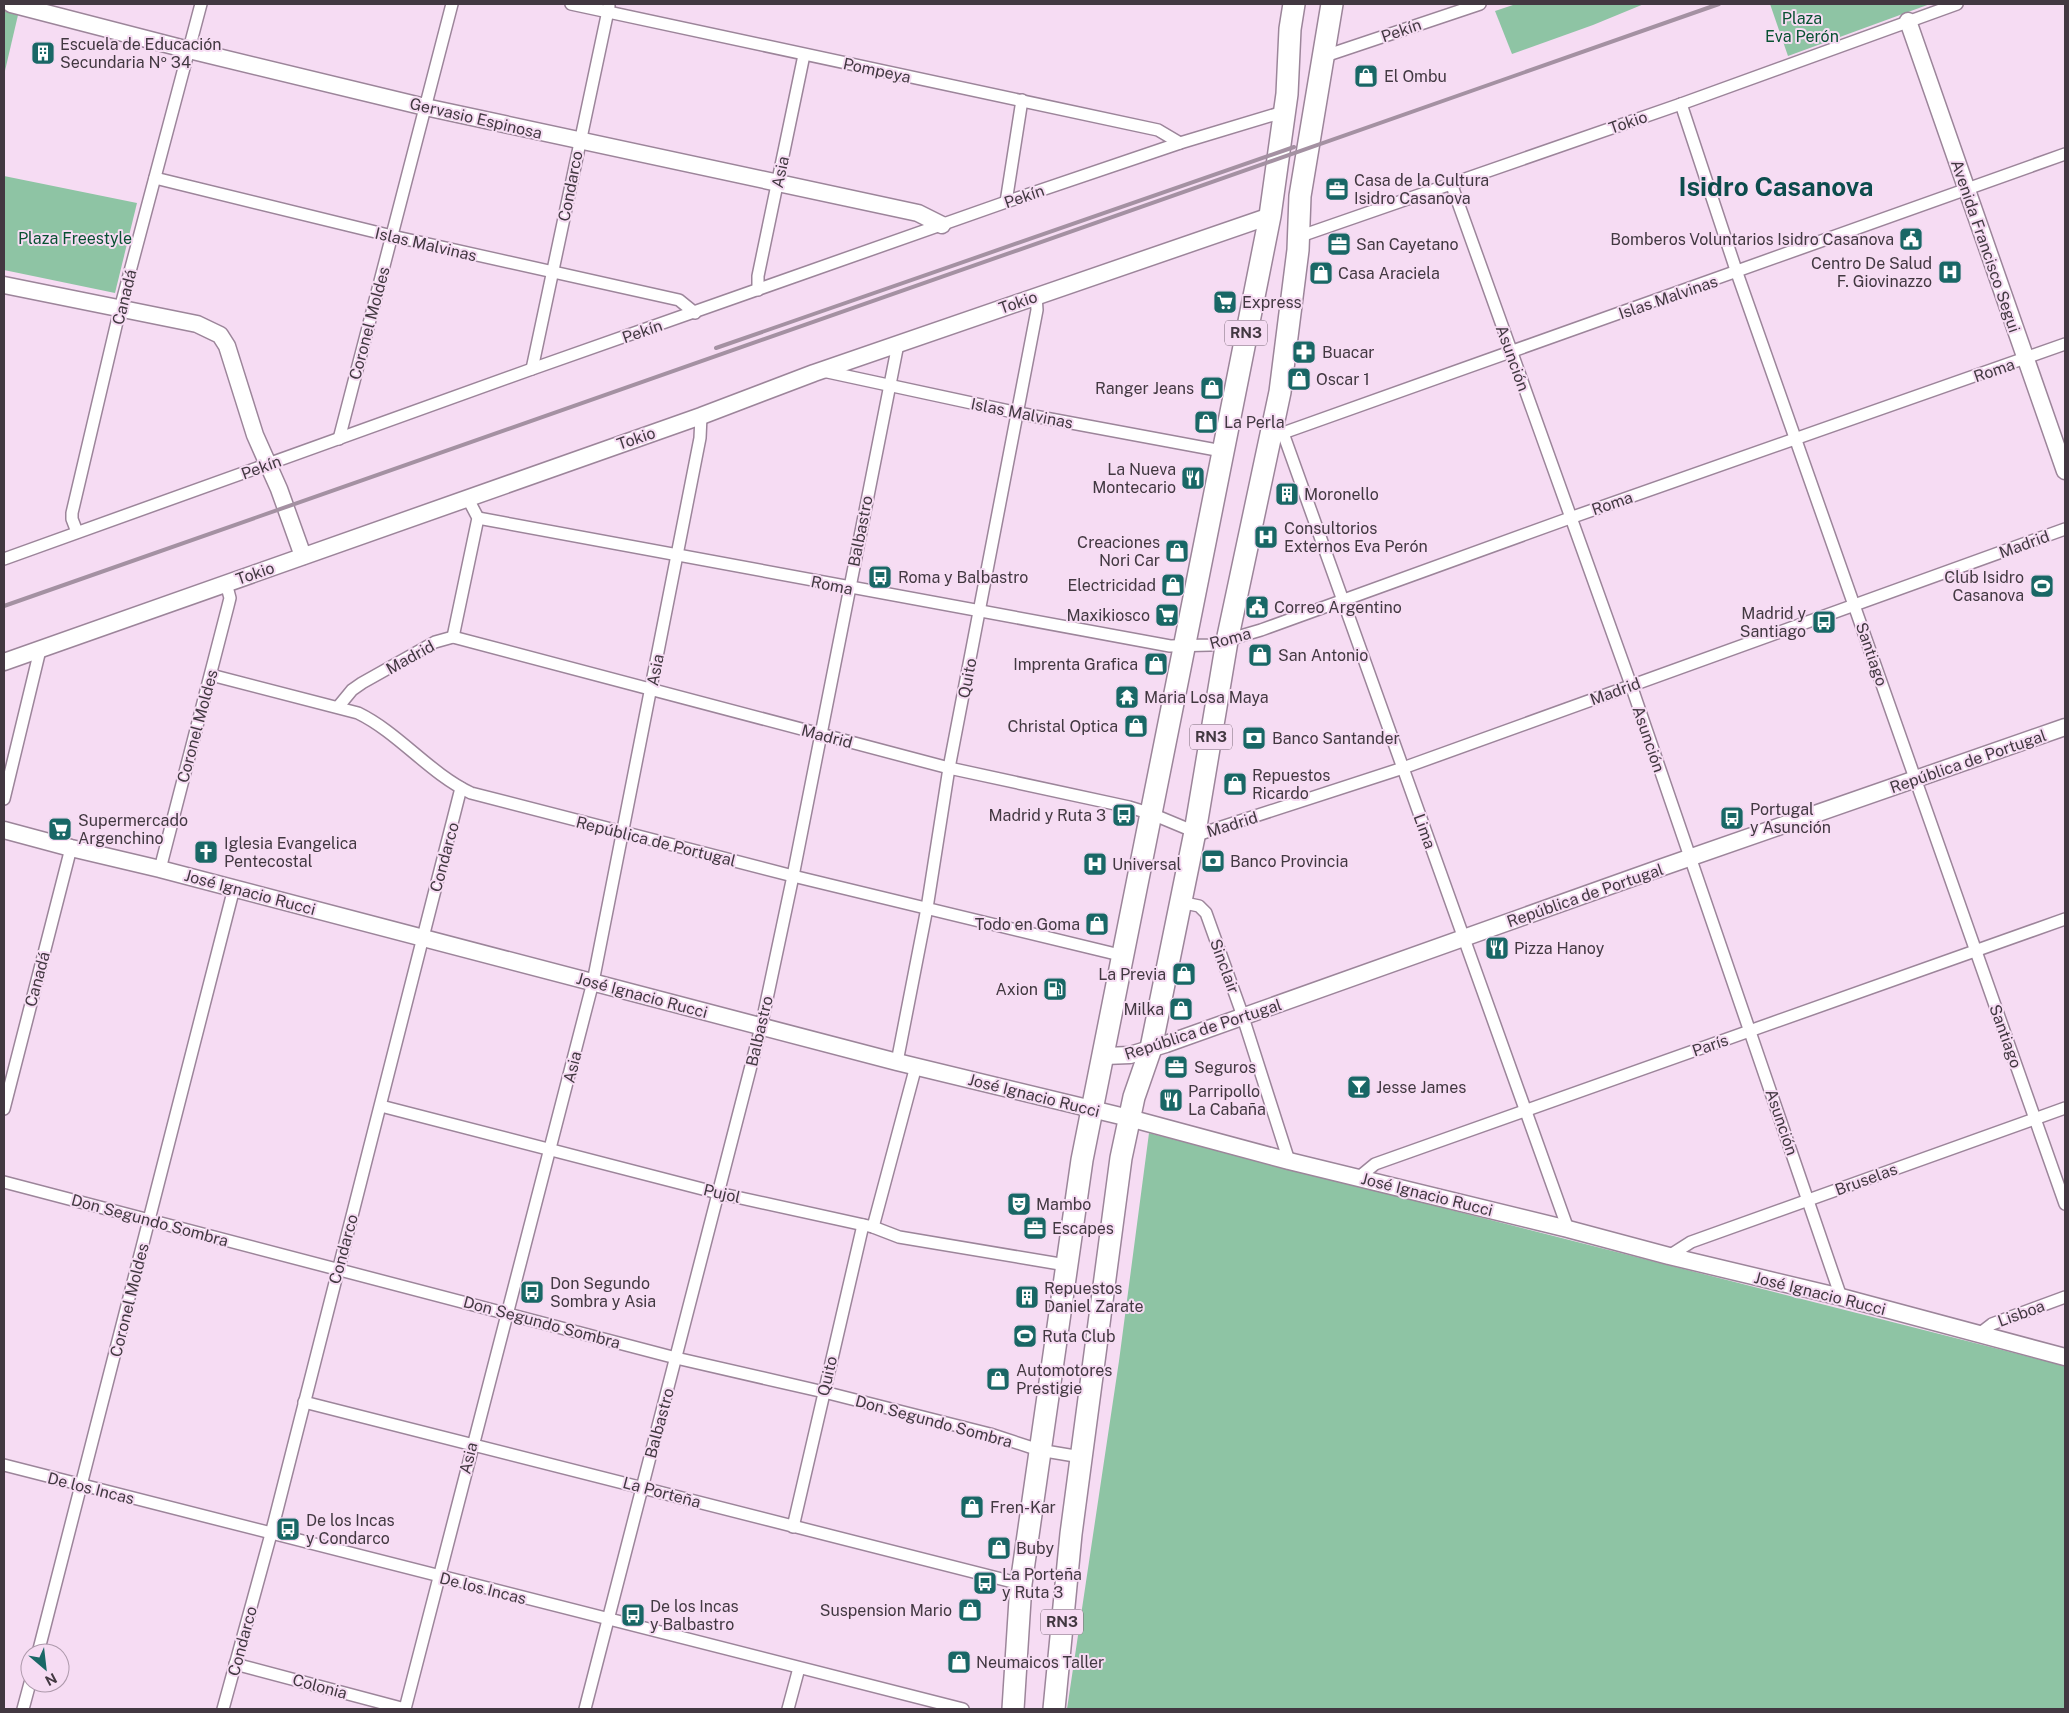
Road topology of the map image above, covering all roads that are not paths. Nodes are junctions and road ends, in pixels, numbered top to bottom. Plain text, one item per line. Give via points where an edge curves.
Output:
1 (11, 4) edge
2 (201, 4) edge
3 (452, 4) edge
4 (571, 4) edge
5 (1294, 4) edge
6 (1332, 4) edge
7 (1480, 4) edge
8 (1956, 4) edge
9 (609, 8) edge
10 (1908, 21) junction
11 (189, 50) junction
12 (804, 55) junction
13 (1322, 57) junction
14 (1022, 100) junction
15 (1681, 104) junction
16 (425, 107) junction
17 (1283, 112) junction
18 (579, 141) junction
19 (1180, 143) junction
20 (2065, 154) edge
21 (155, 178) junction
22 (778, 181) junction
23 (1451, 183) junction
24 (1966, 189) junction
25 (1006, 202) junction
26 (1270, 216) junction
27 (942, 225) junction
28 (392, 236) junction
29 (1298, 237) junction
30 (553, 272) junction
31 (1737, 273) junction
32 (4, 284) edge
33 (758, 290) junction
34 (1036, 295) junction
35 (120, 309) junction
36 (695, 313) junction
37 (898, 344) junction
38 (2065, 344) edge
39 (1510, 351) junction
40 (2026, 359) junction
41 (532, 369) junction
42 (823, 371) junction
43 (889, 387) junction
44 (1018, 413) junction
45 (700, 416) junction
46 (1277, 432) junction
47 (1797, 438) junction
48 (338, 439) junction
49 (1222, 450) junction
50 (268, 464) junction
51 (2065, 471) edge
52 (467, 497) junction
53 (478, 518) junction
54 (1570, 518) junction
55 (2065, 529) edge
56 (77, 532) junction
57 (678, 555) junction
58 (303, 556) junction
59 (4, 559) edge
60 (226, 583) junction
61 (849, 588) junction
62 (1342, 600) junction
63 (1854, 605) junction
64 (980, 611) junction
65 (453, 638) junction
66 (1228, 641) junction
67 (1184, 647) junction
68 (40, 650) junction
69 (4, 662) edge
70 (211, 675) junction
71 (1631, 686) junction
72 (651, 690) junction
73 (338, 707) junction
74 (2065, 727) edge
75 (821, 735) junction
76 (949, 768) junction
77 (1403, 768) junction
78 (1915, 779) junction
79 (462, 788) junction
80 (4, 799) edge
81 (1152, 814) junction
82 (4, 830) edge
83 (1195, 832) junction
84 (624, 833) junction
85 (71, 848) junction
86 (1691, 857) junction
87 (160, 868) junction
88 (794, 876) junction
89 (234, 888) junction
90 (1180, 902) junction
91 (927, 908) junction
92 (2065, 920) edge
93 (422, 938) junction
94 (1463, 938) junction
95 (1976, 951) junction
96 (1124, 956) junction
97 (594, 982) junction
98 (1242, 1018) junction
99 (761, 1026) junction
100 (1750, 1031) junction
101 (1152, 1048) junction
102 (1104, 1056) junction
103 (897, 1062) junction
104 (916, 1066) junction
105 (381, 1106) junction
106 (2065, 1108) edge
107 (4, 1109) edge
108 (1091, 1110) junction
109 (1523, 1110) junction
110 (1129, 1118) junction
111 (2035, 1118) junction
112 (550, 1149) junction
113 (1290, 1161) junction
114 (1358, 1178) junction
115 (4, 1182) edge
116 (718, 1193) junction
117 (1808, 1199) junction
118 (2065, 1204) edge
119 (148, 1221) junction
120 (868, 1226) junction
121 (1568, 1229) junction
122 (1669, 1256) junction
123 (1066, 1265) junction
124 (338, 1270) junction
125 (1841, 1297) junction
126 (2065, 1297) edge
127 (508, 1313) junction
128 (1979, 1334) junction
129 (2065, 1357) edge
130 (676, 1358) junction
131 (824, 1392) junction
132 (304, 1402) junction
133 (472, 1443) junction
134 (1039, 1450) junction
135 (1078, 1457) junction
136 (4, 1465) edge
137 (82, 1486) junction
138 (642, 1486) junction
139 (793, 1527) junction
140 (271, 1534) junction
141 (438, 1577) junction
142 (1021, 1584) junction
143 (608, 1620) junction
144 (41, 1643) edge
145 (235, 1664) junction
146 (799, 1668) junction
147 (27, 1693) edge
148 (23, 1709) edge
149 (223, 1709) edge
150 (405, 1709) edge
151 (585, 1709) edge
152 (788, 1709) edge
153 (963, 1709) edge
154 (1013, 1709) edge
155 (1054, 1709) edge

1 - 11 street, Gervasio Espinosa
2 - 11 street, Canadá
3 - 16 street, Coronel Moldes
4 - 9 street, Pompeya
5 - 17 highway, RN3
6 - 13 highway, RN3
7 - 13 street, Pekín
8 - 10 street, Tokio
9 - 12 street, Pompeya
9 - 18 street, Condarco
10 - 15 street, Tokio
10 - 24 street, Avenida Francisco Segui
11 - 16 street, Gervasio Espinosa
11 - 21 street, Canadá
12 - 14 street, Pompeya
12 - 22 street, Asia
13 - 29 highway, RN3 via 1300,196
14 - 19 street, Pompeya via 1158,130
14 - 25 street
15 - 23 street, Tokio
15 - 31 street, Santiago
16 - 18 street, Gervasio Espinosa
16 - 28 street, Coronel Moldes
17 - 19 street, Pekín
17 - 26 highway, RN3
18 - 22 street, Gervasio Espinosa
18 - 30 street, Condarco
19 - 25 street, Pekín
20 - 24 street, Islas Malvinas
21 - 28 street, Islas Malvinas
21 - 35 street, Canadá
22 - 27 street, Gervasio Espinosa via 918,213
22 - 33 street, Asia via 758,276
23 - 29 street, Tokio
23 - 39 street, Asunción
24 - 31 street, Islas Malvinas
24 - 40 street, Avenida Francisco Segui
25 - 27 street, Pekín
26 - 34 street, Tokio
26 - 49 highway, RN3
27 - 33 street, Pekín
28 - 30 street, Islas Malvinas
28 - 48 street, Coronel Moldes
29 - 46 highway, RN3
30 - 36 street, Islas Malvinas via 678,300
30 - 41 street, Condarco
31 - 39 street, Islas Malvinas
31 - 47 street, Santiago
32 - 35 street
33 - 36 street, Pekín
34 - 37 street, Tokio
34 - 44 street, Quito via 1037,310
35 - 50 street via 197,324 220,335 227,346 255,435
35 - 56 street, Canadá via 72,513
36 - 41 street, Pekín
37 - 42 street, Tokio
37 - 43 street, Balbastro
38 - 40 street, Roma
39 - 46 street, Islas Malvinas
39 - 54 street, Asunción
40 - 47 street, Roma
40 - 51 street, Avenida Francisco Segui
41 - 48 street, Pekín
42 - 43 street, Islas Malvinas
42 - 45 street, Tokio
43 - 44 street, Islas Malvinas
43 - 61 street, Balbastro
44 - 49 street, Islas Malvinas
44 - 64 street, Quito
45 - 52 street, Tokio
45 - 57 street, Asia via 700,438
46 - 62 street, Lima
46 - 66 highway, RN3
47 - 54 street, Roma
47 - 63 street, Santiago
48 - 50 street, Pekín
49 - 67 highway, RN3
50 - 56 street, Pekín
50 - 58 street
52 - 53 street
52 - 58 street, Tokio
53 - 57 street, Roma
53 - 65 street
54 - 62 street, Roma
54 - 71 street, Asunción
55 - 63 street, Madrid
56 - 59 street, Pekín
57 - 61 street, Roma
57 - 72 street, Asia
58 - 60 street, Tokio
60 - 68 street, Tokio
60 - 70 street, Coronel Moldes via 230,598
61 - 64 street, Roma
61 - 75 street, Balbastro
62 - 66 street, Roma
62 - 77 street, Lima
63 - 71 street, Madrid
63 - 78 street, Santiago
64 - 67 street, Roma
64 - 76 street, Quito
65 - 72 street, Madrid
65 - 73 street, Madrid via 435,642 362,683
66 - 67 street, Roma
66 - 83 highway, RN3
67 - 81 highway, RN3
68 - 69 street, Tokio
68 - 80 street
70 - 73 street, República de Portugal
70 - 87 street, Coronel Moldes
71 - 77 street, Madrid
71 - 86 street, Asunción
72 - 75 street, Madrid
72 - 84 street, Asia
73 - 79 street, República de Portugal via 374,721
74 - 78 street, República de Portugal
75 - 76 street, Madrid
75 - 88 street, Balbastro
76 - 81 street, Madrid
76 - 91 street, Quito
77 - 83 street, Madrid via 1209,832
77 - 94 street, Lima
78 - 86 street, República de Portugal
78 - 95 street, Santiago
79 - 84 street, República de Portugal
79 - 93 street, Condarco
81 - 83 street, Madrid
81 - 96 highway, RN3
82 - 85 street, José Ignacio Rucci
83 - 90 highway, RN3
84 - 88 street, República de Portugal
84 - 97 street, Asia
85 - 87 street, José Ignacio Rucci
85 - 107 street, Canadá
86 - 94 street, República de Portugal
86 - 100 street, Asunción
87 - 89 street, José Ignacio Rucci
88 - 91 street, República de Portugal
88 - 99 street, Balbastro
89 - 93 street, José Ignacio Rucci
89 - 119 street, Coronel Moldes
90 - 98 street, Sinclair via 1199,906 1206,914
90 - 101 highway, RN3
91 - 96 street, República de Portugal
91 - 103 street, Quito
92 - 95 street, París
93 - 97 street, José Ignacio Rucci
93 - 105 street, Condarco
94 - 98 street, República de Portugal
94 - 109 street, Lima
95 - 100 street, París
95 - 111 street, Santiago
96 - 102 highway, RN3
97 - 99 street, José Ignacio Rucci
97 - 112 street, Asia
98 - 101 street, República de Portugal
98 - 113 street, Sinclair
99 - 103 street, José Ignacio Rucci
99 - 116 street, Balbastro
100 - 109 street, París
100 - 117 street, Asunción
101 - 102 street, República de Portugal via 1130,1055
101 - 110 highway, RN3
102 - 108 highway, RN3
103 - 104 street, José Ignacio Rucci
104 - 108 street, José Ignacio Rucci
104 - 120 street, Quito
105 - 112 street, Pujol
105 - 124 street, Condarco
106 - 111 street, Bruselas
108 - 110 street, José Ignacio Rucci
108 - 123 highway, RN3
109 - 114 street, París via 1375,1164
109 - 121 street, Lima
110 - 113 street, José Ignacio Rucci
110 - 135 highway, RN3
111 - 117 street, Bruselas
111 - 118 street, Santiago
112 - 116 street, Pujol
112 - 127 street, Asia
113 - 114 street, José Ignacio Rucci
114 - 121 street, José Ignacio Rucci
115 - 119 street, Don Segundo Sombra
116 - 120 street, Pujol
116 - 130 street, Balbastro
117 - 122 street, Bruselas via 1691,1242
117 - 125 street, Asunción
119 - 124 street, Don Segundo Sombra
119 - 137 street, Coronel Moldes
120 - 123 street, Pujol via 899,1237
120 - 131 street, Quito
121 - 122 street, José Ignacio Rucci
122 - 125 street, José Ignacio Rucci
123 - 134 highway, RN3
124 - 127 street, Don Segundo Sombra
124 - 132 street, Condarco
125 - 128 street, José Ignacio Rucci
126 - 128 street, Lisboa via 1992,1324
127 - 130 street, Don Segundo Sombra
127 - 133 street, Asia
128 - 129 street, José Ignacio Rucci
130 - 131 street, Don Segundo Sombra
130 - 138 street, Balbastro
131 - 134 street, Don Segundo Sombra via 990,1434
131 - 139 street, Quito
132 - 133 street, La Porteña
132 - 140 street, Condarco
133 - 138 street, La Porteña
133 - 141 street, Asia
134 - 135 street, Don Segundo Sombra
134 - 142 highway, RN3
135 - 155 highway, RN3
136 - 137 street, De los Incas
137 - 140 street, De los Incas
137 - 144 street, Coronel Moldes
138 - 139 street, La Porteña
138 - 143 street, Balbastro
139 - 142 street, La Porteña
140 - 141 street, De los Incas
140 - 145 street, Condarco
141 - 143 street, De los Incas
141 - 150 street, Asia
142 - 154 highway, RN3
143 - 146 street, De los Incas
143 - 151 street, Balbastro
145 - 149 street, Condarco
145 - 150 street, Colonia
146 - 152 street
146 - 153 street, De los Incas
147 - 148 street

